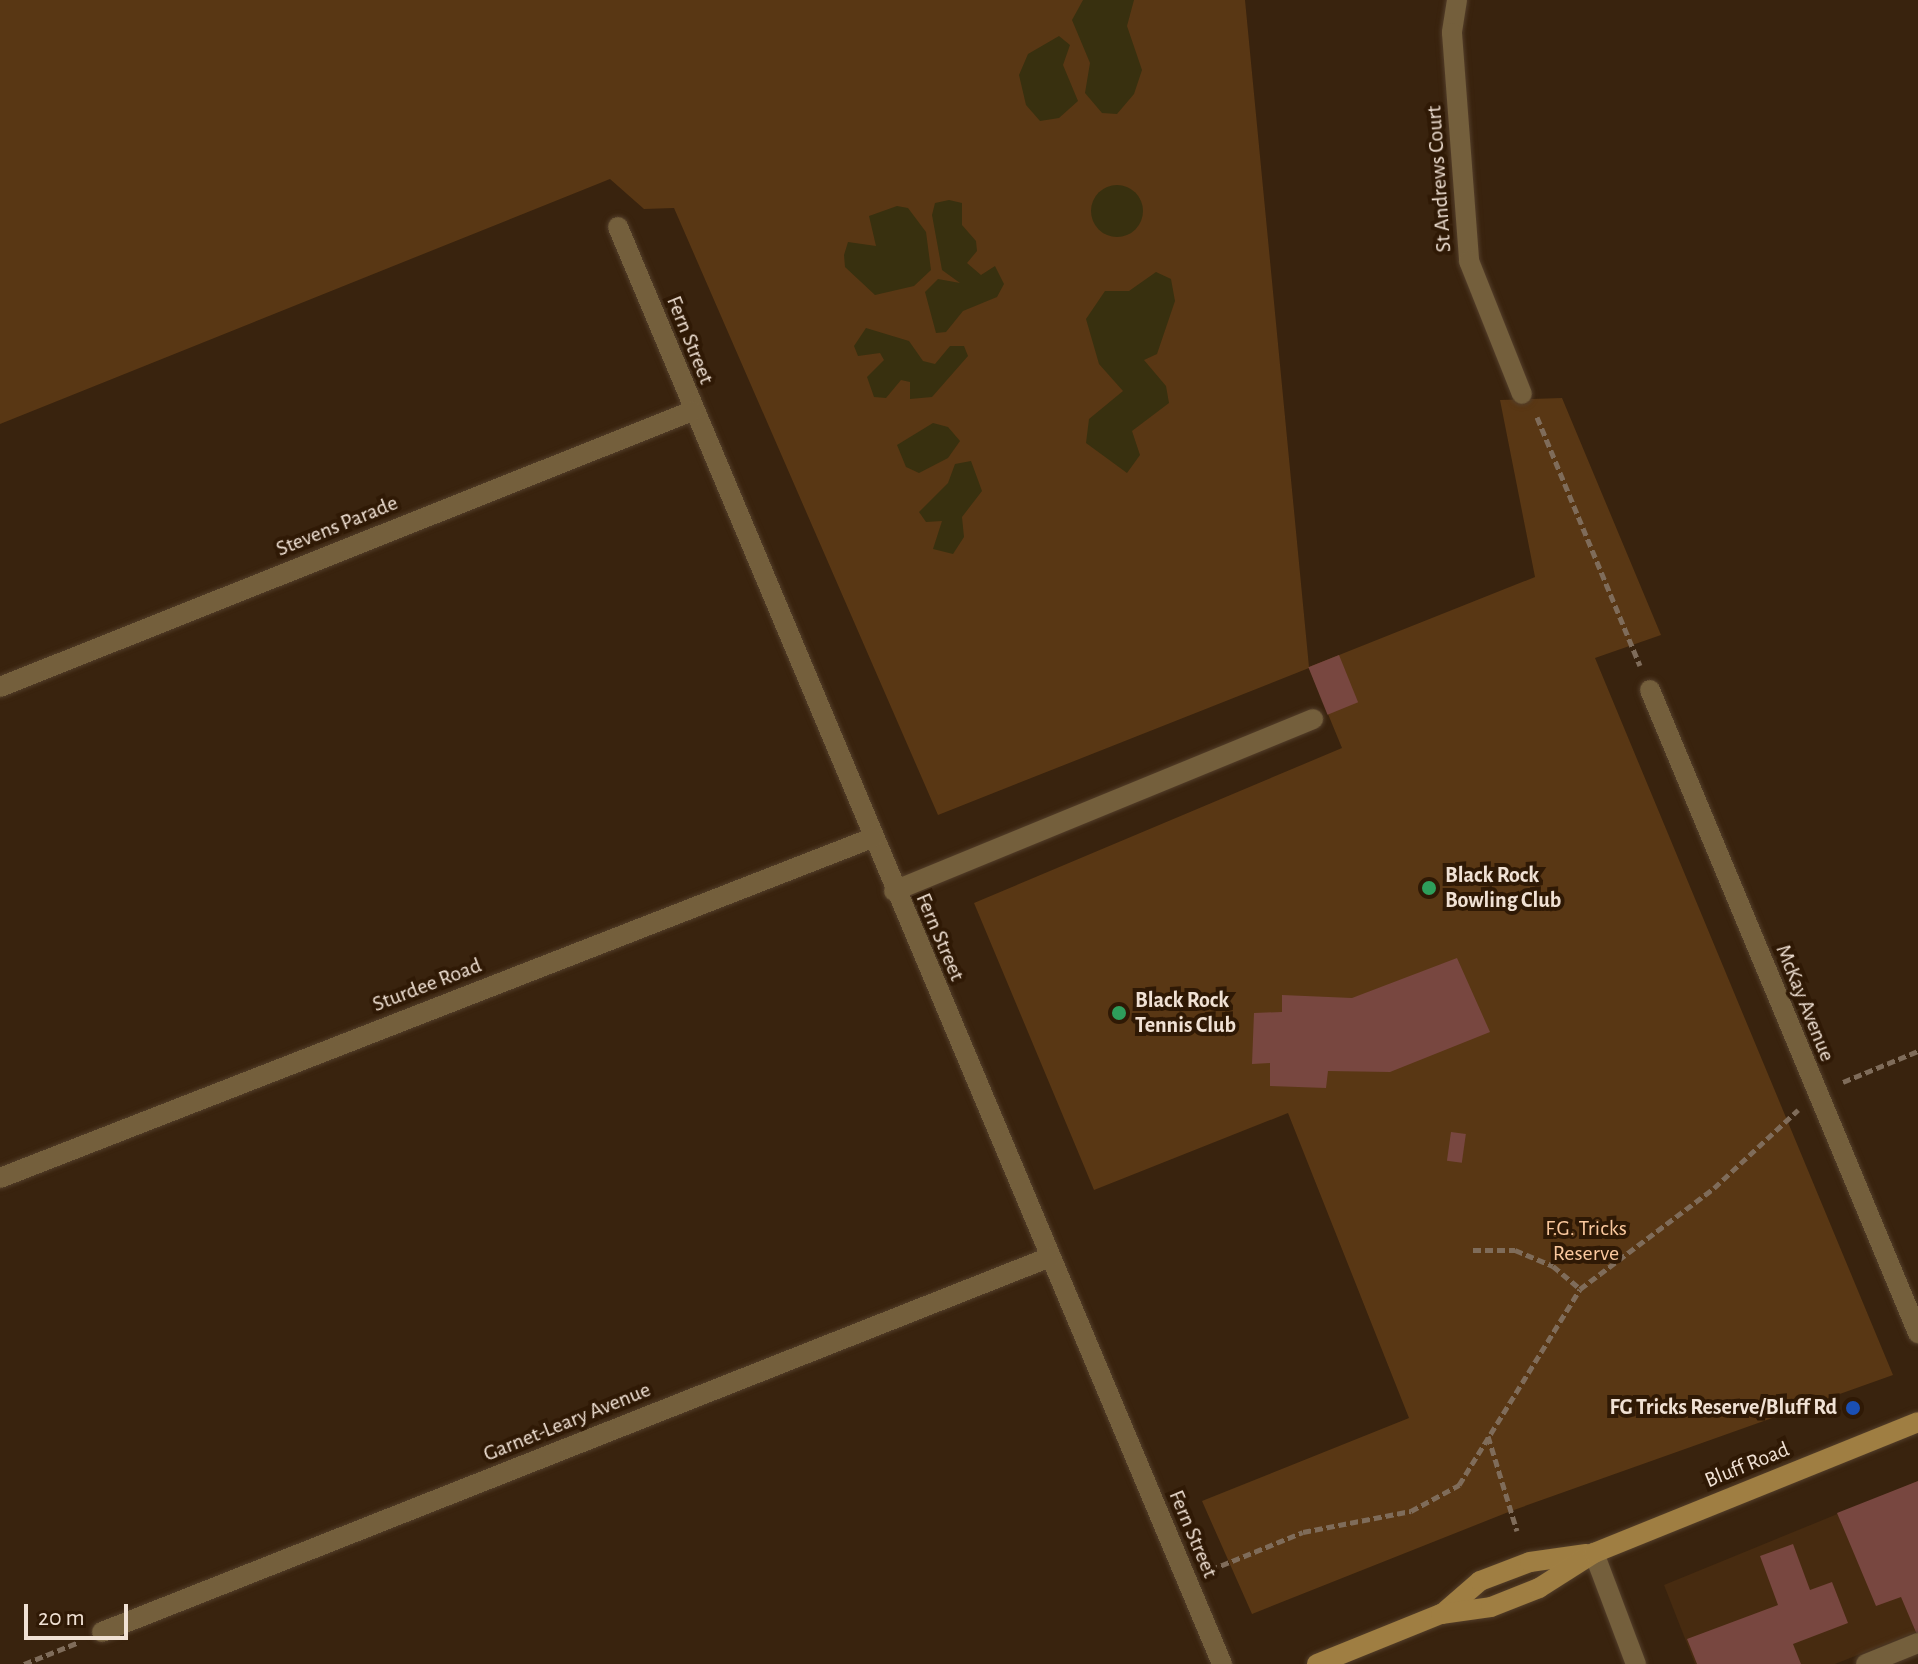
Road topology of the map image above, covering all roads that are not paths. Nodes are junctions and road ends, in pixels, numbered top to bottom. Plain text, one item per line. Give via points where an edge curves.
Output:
1 (1457, 0) edge
2 (618, 227) dead end
3 (1522, 394) dead end
4 (692, 411) junction
5 (0, 687) edge
6 (1650, 690) road end
7 (1313, 719) dead end
8 (872, 838) junction
9 (894, 891) junction
10 (0, 1178) edge
11 (1050, 1257) junction
12 (1918, 1333) edge
13 (1918, 1422) edge
14 (1594, 1553) junction
15 (102, 1632) road end
16 (1918, 1643) edge
17 (1222, 1664) edge
18 (1317, 1664) edge
19 (1636, 1664) edge
20 (1866, 1664) edge

1 - 3 street, St Andrews Court via 1452,33 1469,261
2 - 4 street, Fern Street
4 - 5 street, Stevens Parade
4 - 8 street, Fern Street
6 - 12 street, McKay Avenue
7 - 9 street
8 - 9 street, Fern Street
8 - 10 street, Sturdee Road
9 - 11 street, Fern Street
11 - 15 street, Garnet-Leary Avenue
11 - 17 street, Fern Street
13 - 14 main road, Bluff Road
14 - 18 main road, Bluff Road via 1530,1562 1480,1581 1441,1614
14 - 19 street
16 - 20 street

